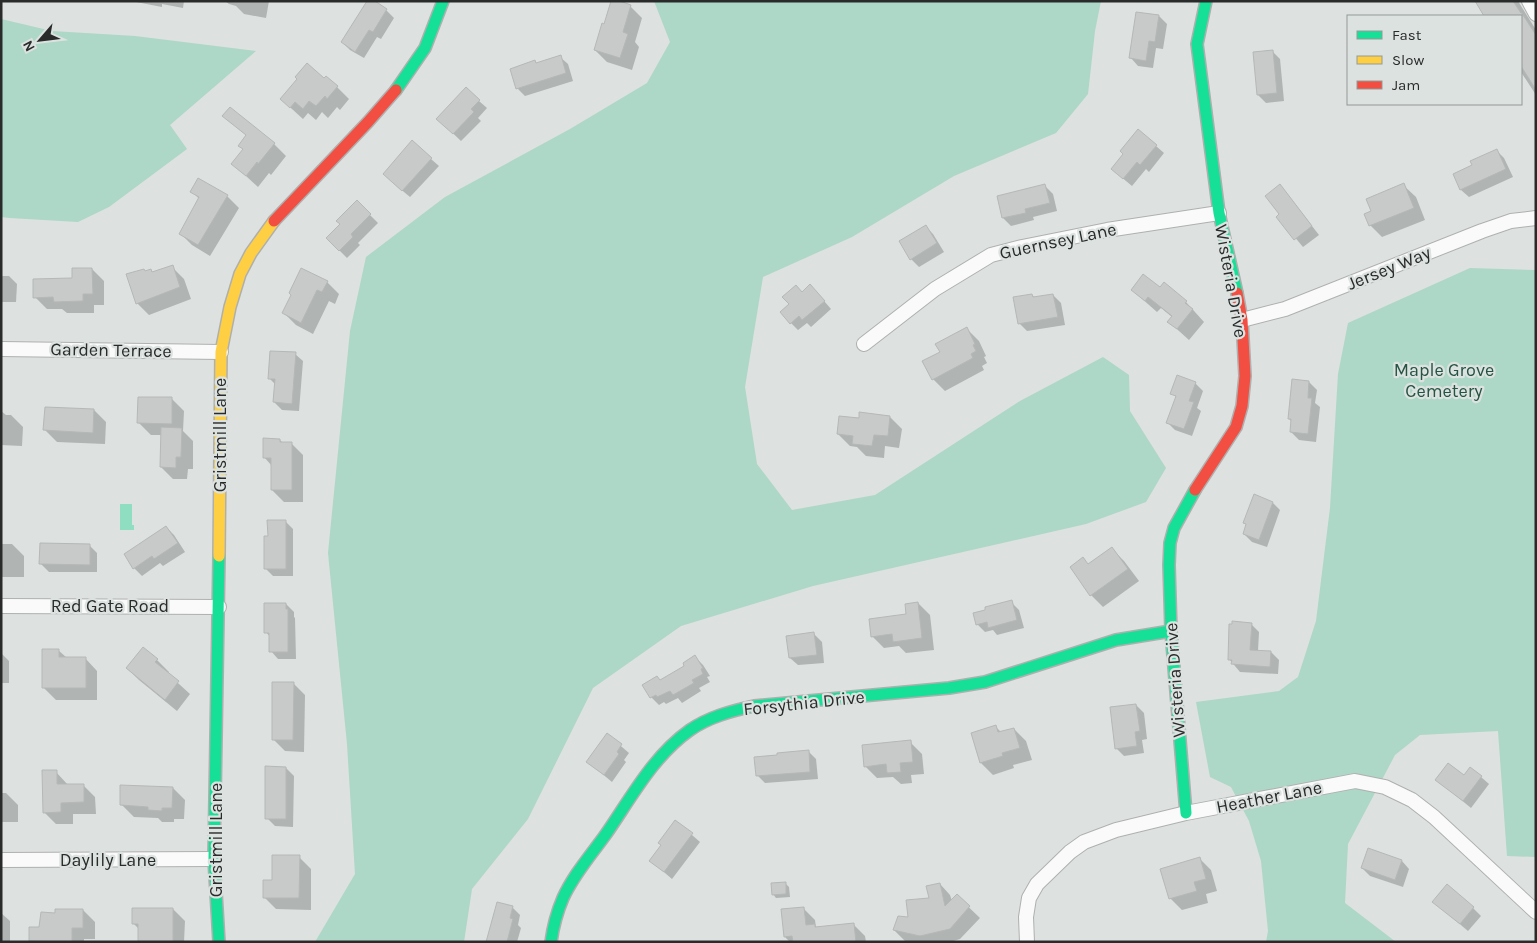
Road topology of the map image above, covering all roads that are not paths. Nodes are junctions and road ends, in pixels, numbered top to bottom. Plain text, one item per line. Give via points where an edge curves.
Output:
1 (443, 1) edge
2 (1206, 1) edge
3 (1529, 1) edge
4 (1536, 14) edge
5 (1218, 213) junction
6 (1536, 218) edge
7 (1242, 320) junction
8 (864, 344) dead end
9 (1, 349) edge
10 (221, 352) junction
11 (1, 606) edge
12 (219, 607) junction
13 (1171, 631) junction
14 (1186, 813) junction
15 (214, 859) junction
16 (1, 860) edge
17 (1536, 912) edge
18 (219, 942) edge
19 (551, 942) edge
20 (1027, 942) edge

1 - 10 street, Gristmill Lane via 422,53 403,81 277,217 260,240 235,288
2 - 5 street, Wisteria Drive via 1197,44
3 - 4 street
5 - 7 street, Wisteria Drive
5 - 8 street, Guernsey Lane via 1107,230 991,255 935,289
6 - 7 street, Jersey Way via 1511,221 1482,231 1285,309
7 - 13 street, Wisteria Drive via 1245,376 1236,427 1183,510 1170,543
9 - 10 street, Garden Terrace
10 - 12 street, Gristmill Lane
11 - 12 street, Red Gate Road
12 - 15 street, Gristmill Lane
13 - 14 street, Wisteria Drive
13 - 19 street, Forsythia Drive via 1116,640 985,682 754,706 709,719 682,736 668,750 573,879 558,911
14 - 17 street, Heather Lane via 1355,781 1385,787 1412,800 1434,817
14 - 20 street, Heather Lane via 1116,830 1084,842 1070,852 1037,884 1028,898
15 - 16 street, Daylily Lane
15 - 18 street, Gristmill Lane

